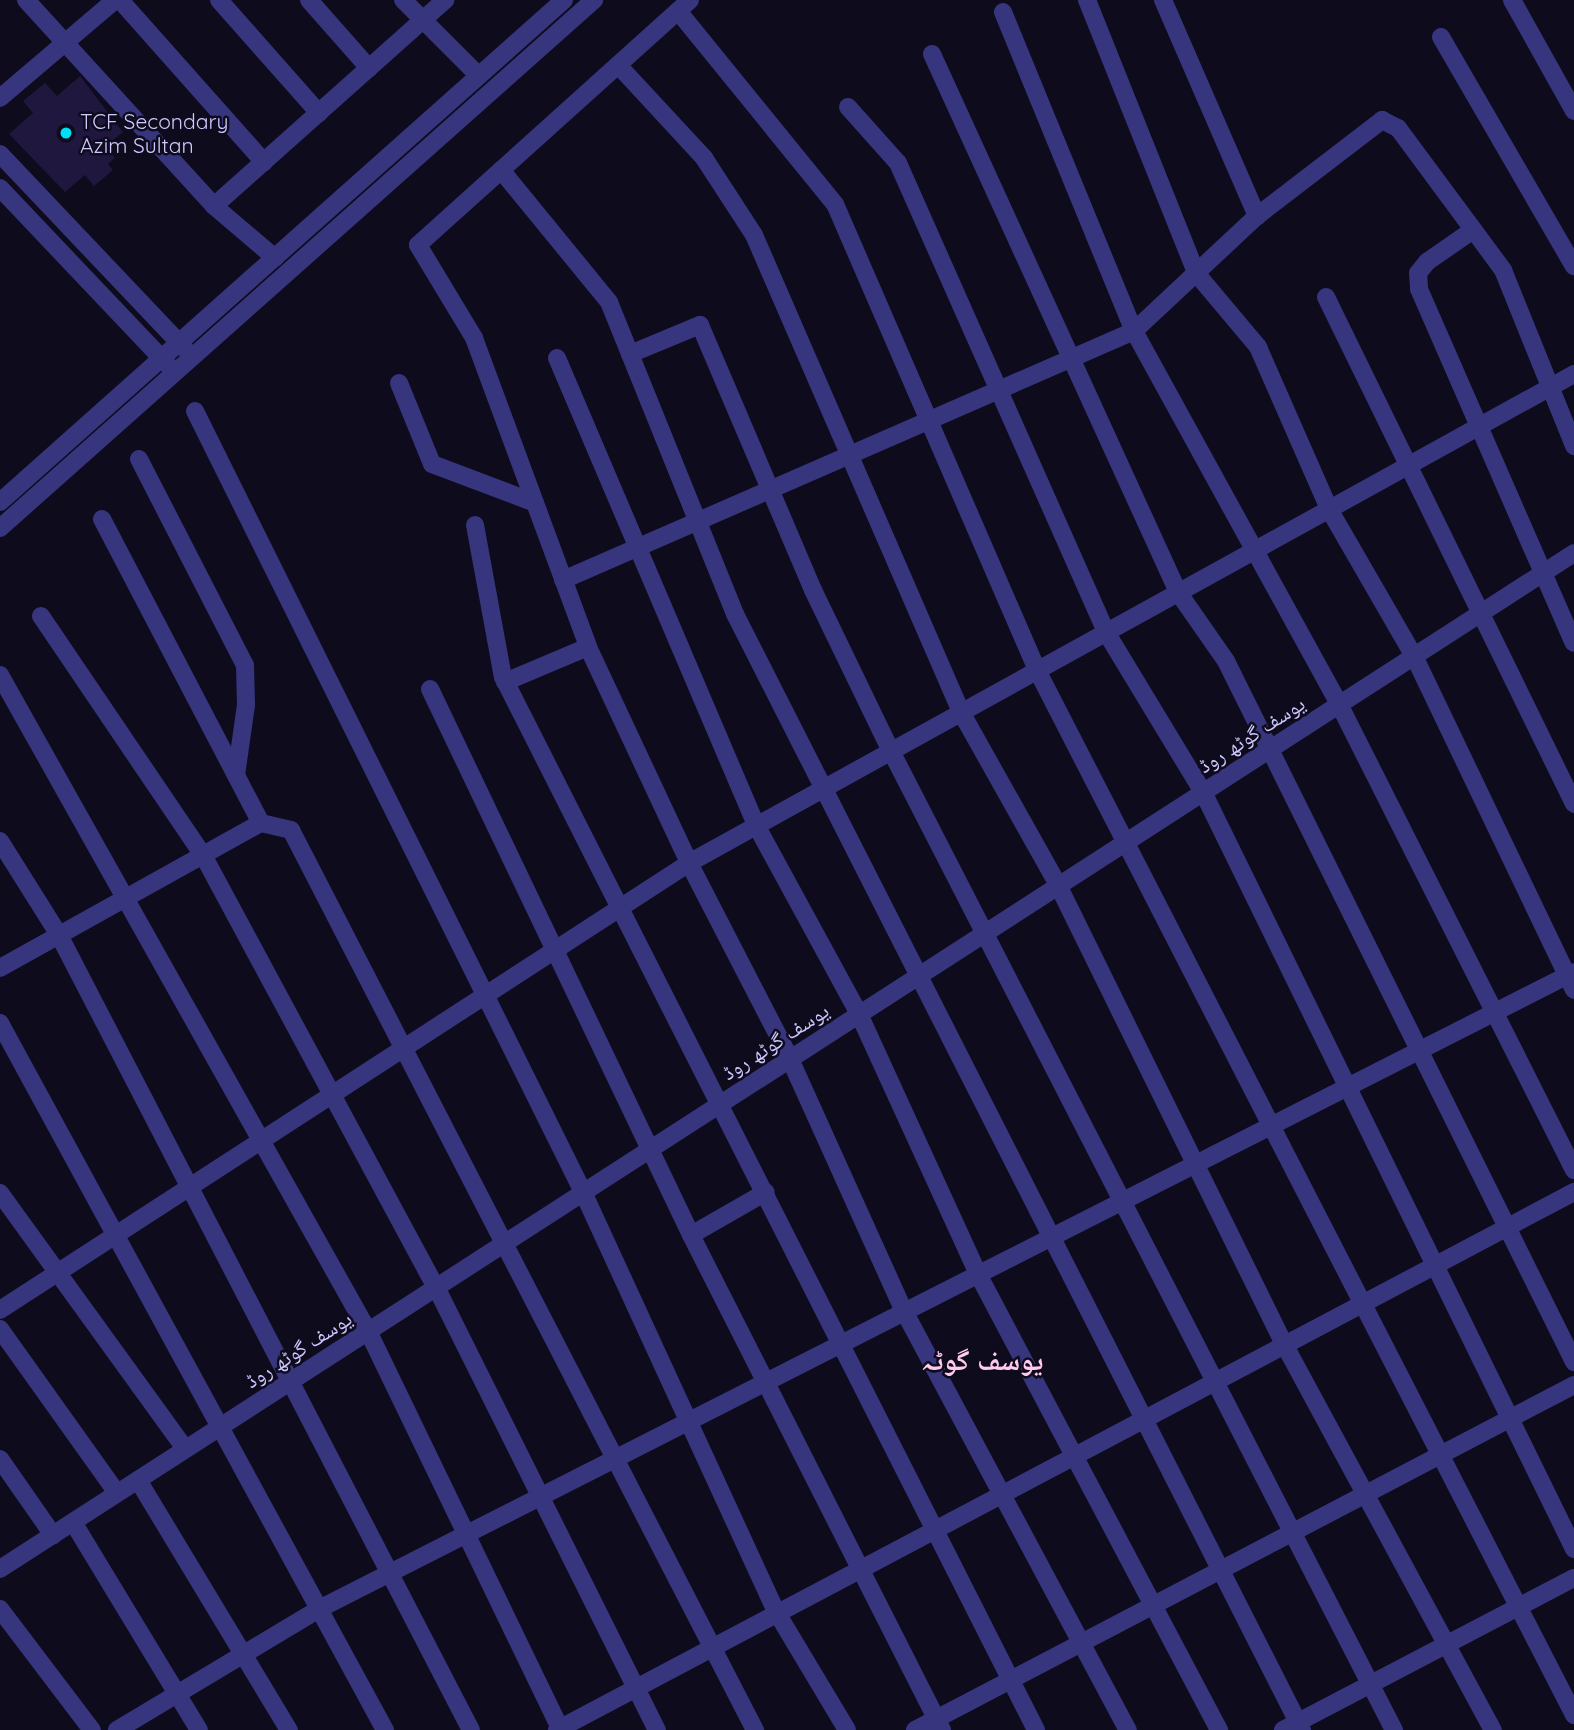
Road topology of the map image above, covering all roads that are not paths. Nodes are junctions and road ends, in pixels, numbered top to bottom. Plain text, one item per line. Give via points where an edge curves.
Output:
1 (26, 0) edge
2 (117, 0) edge
3 (219, 0) edge
4 (309, 0) edge
5 (403, 0) edge
6 (445, 0) edge
7 (564, 0) edge
8 (594, 0) edge
9 (1087, 0) edge
10 (1163, 0) edge
11 (1512, 0) edge
12 (684, 6) edge
13 (1003, 12) dead end
14 (421, 22) junction
15 (1441, 37) dead end
16 (66, 44) junction
17 (932, 54) dead end
18 (618, 65) junction
19 (369, 68) junction
20 (479, 76) junction
21 (0, 98) edge
22 (848, 107) dead end
23 (1574, 111) edge
24 (319, 113) junction
25 (0, 154) edge
26 (264, 162) junction
27 (501, 170) junction
28 (0, 188) edge
29 (214, 206) junction
30 (1257, 216) junction
31 (1473, 230) junction
32 (275, 258) junction
33 (1574, 266) edge
34 (1196, 272) junction
35 (1326, 297) dead end
36 (1134, 331) junction
37 (177, 344) junction
38 (630, 354) junction
39 (195, 355) junction
40 (557, 358) dead end
41 (160, 360) junction
42 (1068, 360) junction
43 (177, 371) junction
44 (1574, 374) edge
45 (399, 383) dead end
46 (1552, 386) junction
47 (1001, 389) junction
48 (195, 411) dead end
49 (930, 420) junction
50 (1481, 425) junction
51 (1574, 446) edge
52 (851, 454) junction
53 (139, 459) dead end
54 (1412, 464) junction
55 (772, 489) junction
56 (0, 502) edge
57 (535, 503) junction
58 (1329, 509) junction
59 (103, 519) dead end
60 (698, 522) junction
61 (475, 525) dead end
62 (0, 528) edge
63 (634, 550) junction
64 (1255, 550) junction
65 (1574, 552) edge
66 (1539, 575) junction
67 (563, 580) junction
68 (1178, 592) junction
69 (1480, 613) junction
70 (41, 616) dead end
71 (1106, 632) junction
72 (1574, 643) edge
73 (588, 648) junction
74 (1414, 656) junction
75 (1037, 670) junction
76 (0, 675) edge
77 (505, 682) junction
78 (430, 689) dead end
79 (1339, 704) junction
80 (961, 712) junction
81 (891, 751) junction
82 (1267, 751) junction
83 (236, 775) junction
84 (826, 787) junction
85 (1203, 792) junction
86 (1574, 804) edge
87 (261, 822) junction
88 (756, 825) junction
89 (1128, 840) junction
90 (0, 841) edge
91 (203, 855) junction
92 (689, 863) junction
93 (1058, 885) junction
94 (129, 896) junction
95 (621, 907) junction
96 (988, 931) junction
97 (59, 935) junction
98 (552, 951) junction
99 (0, 968) edge
100 (922, 974) junction
101 (1572, 979) edge
102 (483, 996) junction
103 (1496, 1012) junction
104 (859, 1014) junction
105 (0, 1023) edge
106 (404, 1048) junction
107 (1419, 1051) junction
108 (790, 1059) junction
109 (1349, 1087) junction
110 (331, 1095) junction
111 (722, 1102) junction
112 (1273, 1126) junction
113 (262, 1140) junction
114 (654, 1147) junction
115 (1196, 1166) junction
116 (1574, 1170) edge
117 (191, 1186) junction
118 (583, 1192) junction
119 (766, 1192) junction
120 (1574, 1192) edge
121 (0, 1193) edge
122 (1124, 1202) junction
123 (1505, 1224) junction
124 (115, 1235) junction
125 (691, 1235) junction
126 (1051, 1236) junction
127 (508, 1241) junction
128 (1434, 1262) junction
129 (59, 1272) junction
130 (978, 1274) junction
131 (436, 1287) junction
132 (1361, 1301) junction
133 (0, 1310) edge
134 (904, 1311) junction
135 (0, 1329) edge
136 (368, 1331) junction
137 (1283, 1342) junction
138 (841, 1343) junction
139 (1574, 1362) edge
140 (293, 1379) junction
141 (1214, 1379) junction
142 (765, 1381) junction
143 (1574, 1385) edge
144 (1143, 1417) junction
145 (1511, 1419) junction
146 (687, 1421) junction
147 (221, 1426) junction
148 (185, 1450) junction
149 (1073, 1454) junction
150 (1439, 1457) junction
151 (613, 1458) junction
152 (0, 1459) edge
153 (138, 1480) junction
154 (117, 1493) junction
155 (1001, 1493) junction
156 (1368, 1495) junction
157 (538, 1497) junction
158 (73, 1522) junction
159 (930, 1531) junction
160 (465, 1534) junction
161 (53, 1535) junction
162 (1293, 1535) junction
163 (1574, 1549) edge
164 (0, 1569) edge
165 (857, 1570) junction
166 (390, 1573) junction
167 (1222, 1573) junction
168 (1574, 1578) edge
169 (1154, 1608) junction
170 (0, 1609) edge
171 (319, 1609) junction
172 (1516, 1609) junction
173 (777, 1613) junction
174 (1446, 1645) junction
175 (1083, 1646) junction
176 (708, 1649) junction
177 (243, 1654) junction
178 (1012, 1681) junction
179 (1368, 1685) junction
180 (633, 1689) junction
181 (177, 1694) junction
182 (1574, 1715) edge
183 (939, 1725) edge
184 (1294, 1728) edge
185 (92, 1730) edge
186 (117, 1730) edge
187 (199, 1730) edge
188 (289, 1730) edge
189 (385, 1730) edge
190 (471, 1730) edge
191 (559, 1730) edge
192 (657, 1730) edge
193 (755, 1730) edge
194 (847, 1730) edge
195 (915, 1730) edge
196 (1035, 1730) edge
197 (1128, 1730) edge
198 (1219, 1730) edge
199 (1394, 1730) edge
200 (1493, 1730) edge

1 - 16 street
2 - 16 street
2 - 26 street
3 - 24 street
4 - 19 street
5 - 14 street
6 - 14 street
7 - 20 street
8 - 39 street
9 - 34 street
10 - 30 street
11 - 23 street
12 - 18 street
12 - 49 street via 835,204
13 - 36 street
14 - 19 street
14 - 20 street
15 - 33 street
16 - 21 street
16 - 29 street
17 - 42 street
18 - 27 street
18 - 52 street via 704,158 754,235
19 - 24 street
20 - 32 street
22 - 47 street via 898,163
24 - 26 street
25 - 37 street
26 - 29 street
27 - 38 street via 609,302
27 - 57 street via 418,245 474,338
28 - 41 street
29 - 32 street
30 - 31 street via 1382,120 1398,128
30 - 34 street
31 - 46 street via 1503,270
31 - 50 street via 1418,273 1419,289
32 - 37 street
34 - 36 street
34 - 58 street via 1258,347
35 - 54 street
36 - 42 street
36 - 64 street
37 - 39 street
37 - 41 street
38 - 55 street via 700,325
38 - 60 street
39 - 43 street
40 - 63 street
41 - 43 street
41 - 56 street
42 - 47 street
42 - 68 street
43 - 62 street
44 - 46 street
45 - 57 street via 432,464
46 - 50 street
46 - 51 street
47 - 49 street
47 - 71 street
48 - 102 street
49 - 52 street
49 - 75 street
50 - 54 street
50 - 66 street
52 - 55 street
52 - 80 street
53 - 83 street via 244,665 246,705
54 - 58 street
54 - 69 street
55 - 60 street
55 - 81 street
57 - 67 street
58 - 64 street
58 - 74 street
59 - 83 street
60 - 63 street
60 - 84 street via 735,614
61 - 77 street via 484,601
63 - 67 street
63 - 88 street
64 - 68 street
64 - 79 street
65 - 66 street, یوسف گوٹھ روڈ
66 - 69 street, یوسف گوٹھ روڈ
66 - 72 street
67 - 73 street
68 - 71 street
68 - 82 street via 1226,661
69 - 74 street, یوسف گوٹھ روڈ
69 - 86 street
70 - 91 street
71 - 75 street
71 - 85 street
73 - 77 street
73 - 92 street
74 - 79 street, یوسف گوٹھ روڈ
74 - 101 street
75 - 80 street
75 - 89 street
76 - 94 street
77 - 95 street
78 - 98 street
79 - 82 street, یوسف گوٹھ روڈ
79 - 103 street
80 - 81 street
80 - 93 street
81 - 84 street
81 - 96 street
82 - 85 street, یوسف گوٹھ روڈ
82 - 107 street
83 - 87 street
84 - 88 street
84 - 100 street
85 - 89 street, یوسف گوٹھ روڈ
85 - 109 street
87 - 91 street
87 - 106 street via 291,831
88 - 92 street
88 - 104 street
89 - 93 street, یوسف گوٹھ روڈ
89 - 112 street
90 - 97 street
91 - 94 street
91 - 110 street
92 - 95 street
92 - 108 street
93 - 96 street, یوسف گوٹھ روڈ
93 - 115 street
94 - 97 street
94 - 113 street
95 - 98 street
95 - 111 street
96 - 100 street, یوسف گوٹھ روڈ
96 - 122 street
97 - 99 street
97 - 117 street
98 - 102 street
98 - 114 street
100 - 104 street, یوسف گوٹھ روڈ
100 - 126 street
101 - 103 street
102 - 106 street
102 - 118 street
103 - 107 street
103 - 116 street
104 - 108 street, یوسف گوٹھ روڈ
104 - 130 street
105 - 124 street
106 - 110 street
106 - 127 street
107 - 109 street
107 - 123 street
108 - 111 street, یوسف گوٹھ روڈ
108 - 134 street
109 - 112 street
109 - 128 street
110 - 113 street
110 - 131 street
111 - 114 street, یوسف گوٹھ روڈ
111 - 119 street
112 - 115 street
112 - 132 street
113 - 117 street
113 - 136 street
114 - 118 street, یوسف گوٹھ روڈ
114 - 125 street
115 - 122 street
115 - 137 street
117 - 124 street
117 - 140 street
118 - 127 street, یوسف گوٹھ روڈ
118 - 146 street
119 - 125 street
119 - 138 street
120 - 123 street
121 - 129 street
122 - 126 street
122 - 141 street
123 - 128 street
123 - 139 street
124 - 129 street
124 - 147 street
125 - 142 street
126 - 130 street
126 - 144 street
127 - 131 street, یوسف گوٹھ روڈ
127 - 151 street
128 - 132 street
128 - 145 street
129 - 133 street
129 - 148 street
130 - 134 street
130 - 149 street
131 - 136 street, یوسف گوٹھ روڈ
131 - 157 street
132 - 137 street
132 - 150 street
134 - 138 street
134 - 155 street
135 - 154 street
136 - 140 street, یوسف گوٹھ روڈ
136 - 160 street
137 - 141 street
137 - 156 street
138 - 142 street
138 - 159 street
140 - 147 street, یوسف گوٹھ روڈ
140 - 166 street
141 - 144 street
141 - 162 street
142 - 146 street
142 - 165 street
143 - 145 street
144 - 149 street
144 - 167 street
145 - 150 street
145 - 163 street
146 - 151 street
146 - 173 street
147 - 148 street, یوسف گوٹھ روڈ
147 - 171 street
148 - 153 street, یوسف گوٹھ روڈ
149 - 155 street
149 - 169 street
150 - 156 street
150 - 172 street
151 - 157 street
151 - 176 street
152 - 161 street
153 - 154 street, یوسف گوٹھ روڈ
153 - 177 street
154 - 158 street, یوسف گوٹھ روڈ
155 - 159 street
155 - 175 street
156 - 162 street
156 - 174 street
157 - 160 street
157 - 180 street
158 - 161 street, یوسف گوٹھ روڈ
158 - 181 street
159 - 165 street
159 - 178 street
160 - 166 street
160 - 191 street
161 - 164 street, یوسف گوٹھ روڈ
162 - 167 street
162 - 179 street
165 - 173 street
165 - 183 street
166 - 171 street
166 - 190 street
167 - 169 street
167 - 184 street
168 - 172 street
169 - 175 street
169 - 198 street
170 - 185 street
171 - 177 street
171 - 189 street
172 - 174 street
172 - 182 street
173 - 176 street
173 - 194 street
174 - 179 street
174 - 200 street
175 - 178 street
175 - 197 street
176 - 180 street
176 - 193 street
177 - 181 street
177 - 188 street
178 - 183 street
178 - 196 street
179 - 184 street
179 - 199 street
180 - 191 street
180 - 192 street
181 - 186 street
181 - 187 street
183 - 195 street

